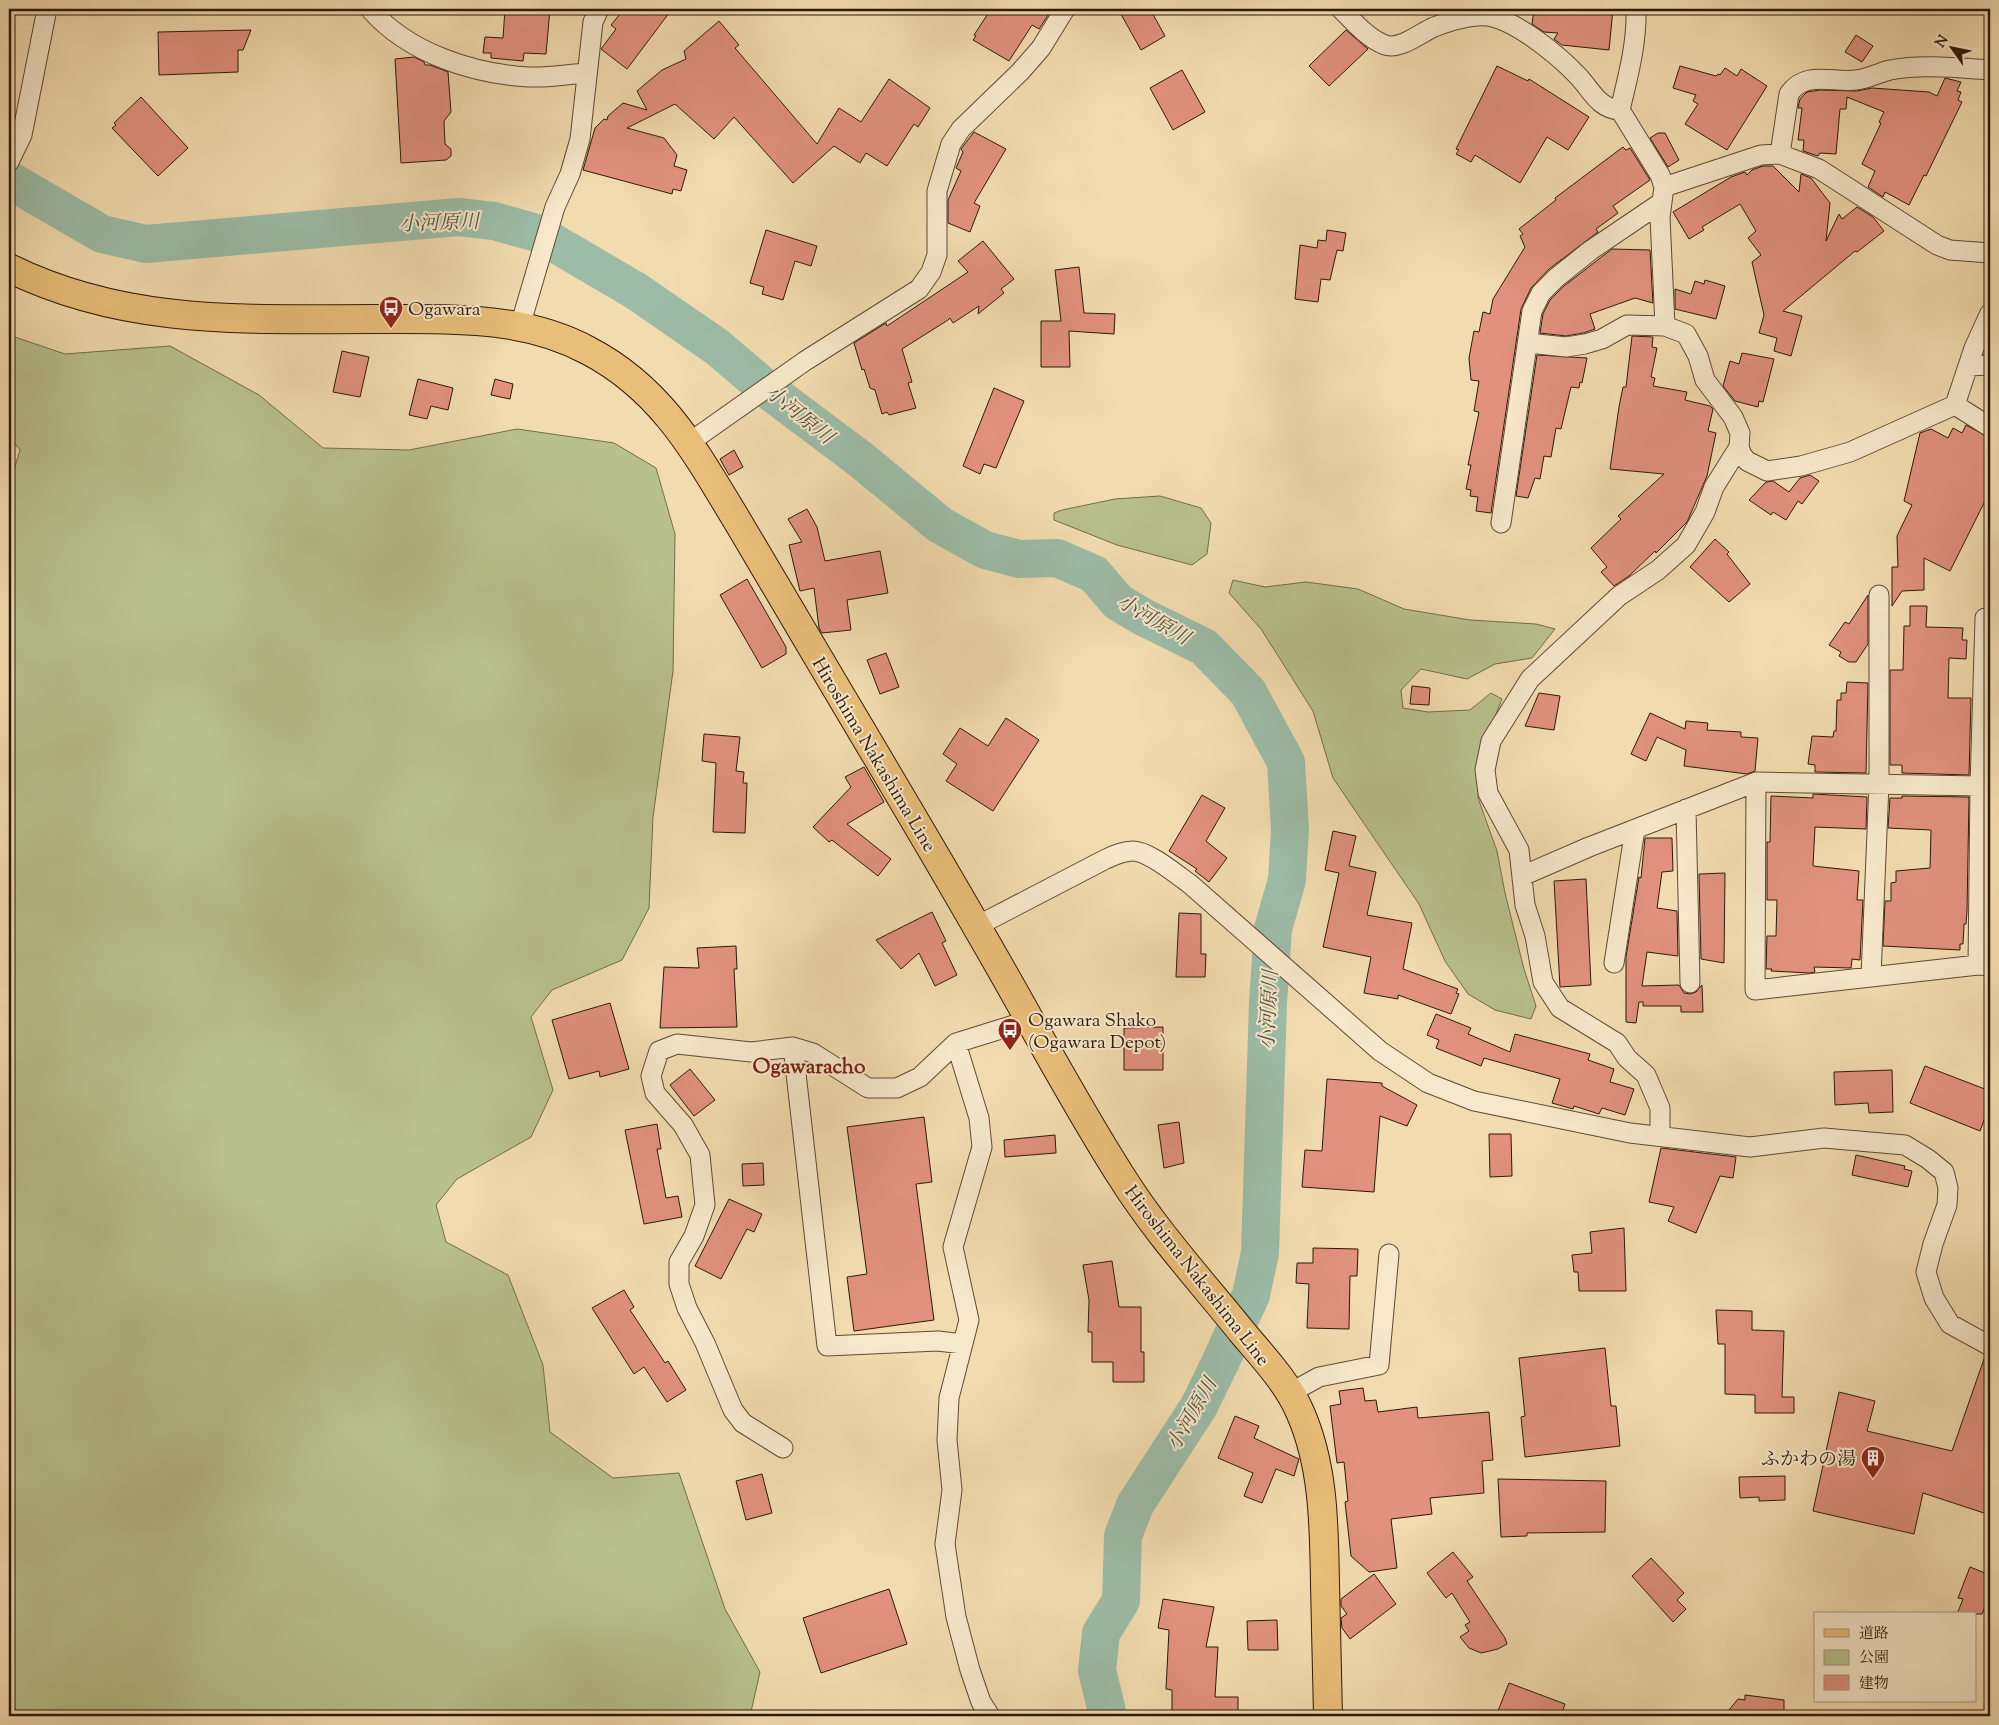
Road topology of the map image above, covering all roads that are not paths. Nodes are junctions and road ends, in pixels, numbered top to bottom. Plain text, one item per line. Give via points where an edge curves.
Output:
1 (47, 9) edge
2 (370, 9) edge
3 (599, 9) edge
4 (1065, 9) edge
5 (1341, 9) edge
6 (1636, 9) edge
7 (1990, 70) edge
8 (587, 73) junction
9 (1620, 110) junction
10 (1780, 154) junction
11 (9, 162) edge
12 (1663, 194) junction
13 (1990, 253) edge
14 (9, 268) edge
15 (1990, 313) edge
16 (520, 326) junction
17 (1665, 326) junction
18 (1528, 343) junction
19 (1990, 365) edge
20 (1968, 366) junction
21 (1956, 405) junction
22 (1990, 427) edge
23 (690, 442) junction
24 (1740, 448) junction
25 (1501, 523) dead end
26 (1880, 595) dead end
27 (1985, 618) dead end
28 (1756, 782) junction
29 (1878, 784) junction
30 (1980, 786) junction
31 (1686, 809) junction
32 (1635, 829) junction
33 (1522, 876) junction
34 (977, 926) junction
35 (1614, 963) dead end
36 (1984, 965) edge
37 (1872, 976) junction
38 (1690, 983) dead end
39 (1030, 1020) junction
40 (956, 1043) junction
41 (793, 1047) junction
42 (1660, 1135) junction
43 (1389, 1254) dead end
44 (963, 1344) junction
45 (1990, 1346) edge
46 (1290, 1393) junction
47 (783, 1448) dead end
48 (990, 1716) edge
49 (1328, 1716) edge

1 - 11 street via 22,134
2 - 8 street via 395,33 428,51 478,71 530,77
3 - 8 street via 593,22
4 - 23 street via 1041,48 961,129 951,144 937,191 937,255 931,272 919,289 805,361
5 - 9 street via 1385,45 1396,46 1434,27 1465,18 1492,16 1510,23 1561,60 1602,104 1612,110
6 - 9 street via 1633,56
7 - 10 street via 1918,68 1890,70 1860,80 1841,82 1813,78 1803,80 1789,94
8 - 16 street via 580,140 570,174 555,207
9 - 12 street via 1660,175
10 - 12 street via 1761,156
10 - 13 street via 1819,169 1937,245 1950,250
12 - 17 street via 1660,217
12 - 18 street via 1541,293 1532,311
14 - 16 main road, Hiroshima Nakashima Line via 84,297 125,308 184,317 449,318
15 - 20 street
16 - 23 main road, Hiroshima Nakashima Line via 556,336 614,364 645,389
17 - 18 street via 1627,325 1602,339 1566,347
17 - 24 street via 1686,334 1698,356 1705,380 1733,417 1740,433
18 - 25 street
19 - 20 street
20 - 21 street
21 - 22 street
21 - 24 street via 1850,452 1787,469 1767,471 1747,461
23 - 34 main road, Hiroshima Nakashima Line
24 - 33 street via 1714,487 1705,512 1686,545 1658,570 1619,596 1530,679 1491,742 1485,770 1488,793 1519,850
26 - 29 street
27 - 30 street
28 - 29 street
28 - 31 street
28 - 37 street via 1755,990
29 - 30 street
29 - 37 street
30 - 36 street
31 - 32 street
31 - 38 street
32 - 33 street
32 - 35 street
33 - 42 street via 1525,906 1535,936 1543,982 1560,1008 1618,1043 1627,1058 1646,1075 1660,1108
34 - 39 main road, Hiroshima Nakashima Line
34 - 42 street via 1104,860 1122,852 1135,851 1157,861 1190,884 1380,1052 1428,1083 1474,1101 1630,1133
36 - 37 street
39 - 40 street
39 - 46 main road, Hiroshima Nakashima Line via 1142,1209
40 - 41 street via 920,1077 897,1088 868,1088 813,1054
40 - 44 street via 979,1118 982,1147 953,1247 969,1320
41 - 44 street via 827,1346 938,1341
41 - 47 street via 751,1052 677,1044 658,1051 651,1076 655,1093 683,1125 700,1155 705,1205 694,1236 679,1262 679,1284 686,1308 705,1343 733,1410 743,1423
42 - 45 street via 1750,1147 1824,1138 1905,1145 1928,1159 1944,1172 1948,1188 1947,1205 1926,1272 1934,1298 1950,1324
43 - 46 street via 1379,1365 1319,1377
44 - 48 street via 949,1398 947,1440 952,1490 945,1544 956,1617 970,1670 981,1702
46 - 49 main road, Hiroshima Nakashima Line via 1302,1416 1318,1468 1323,1516

